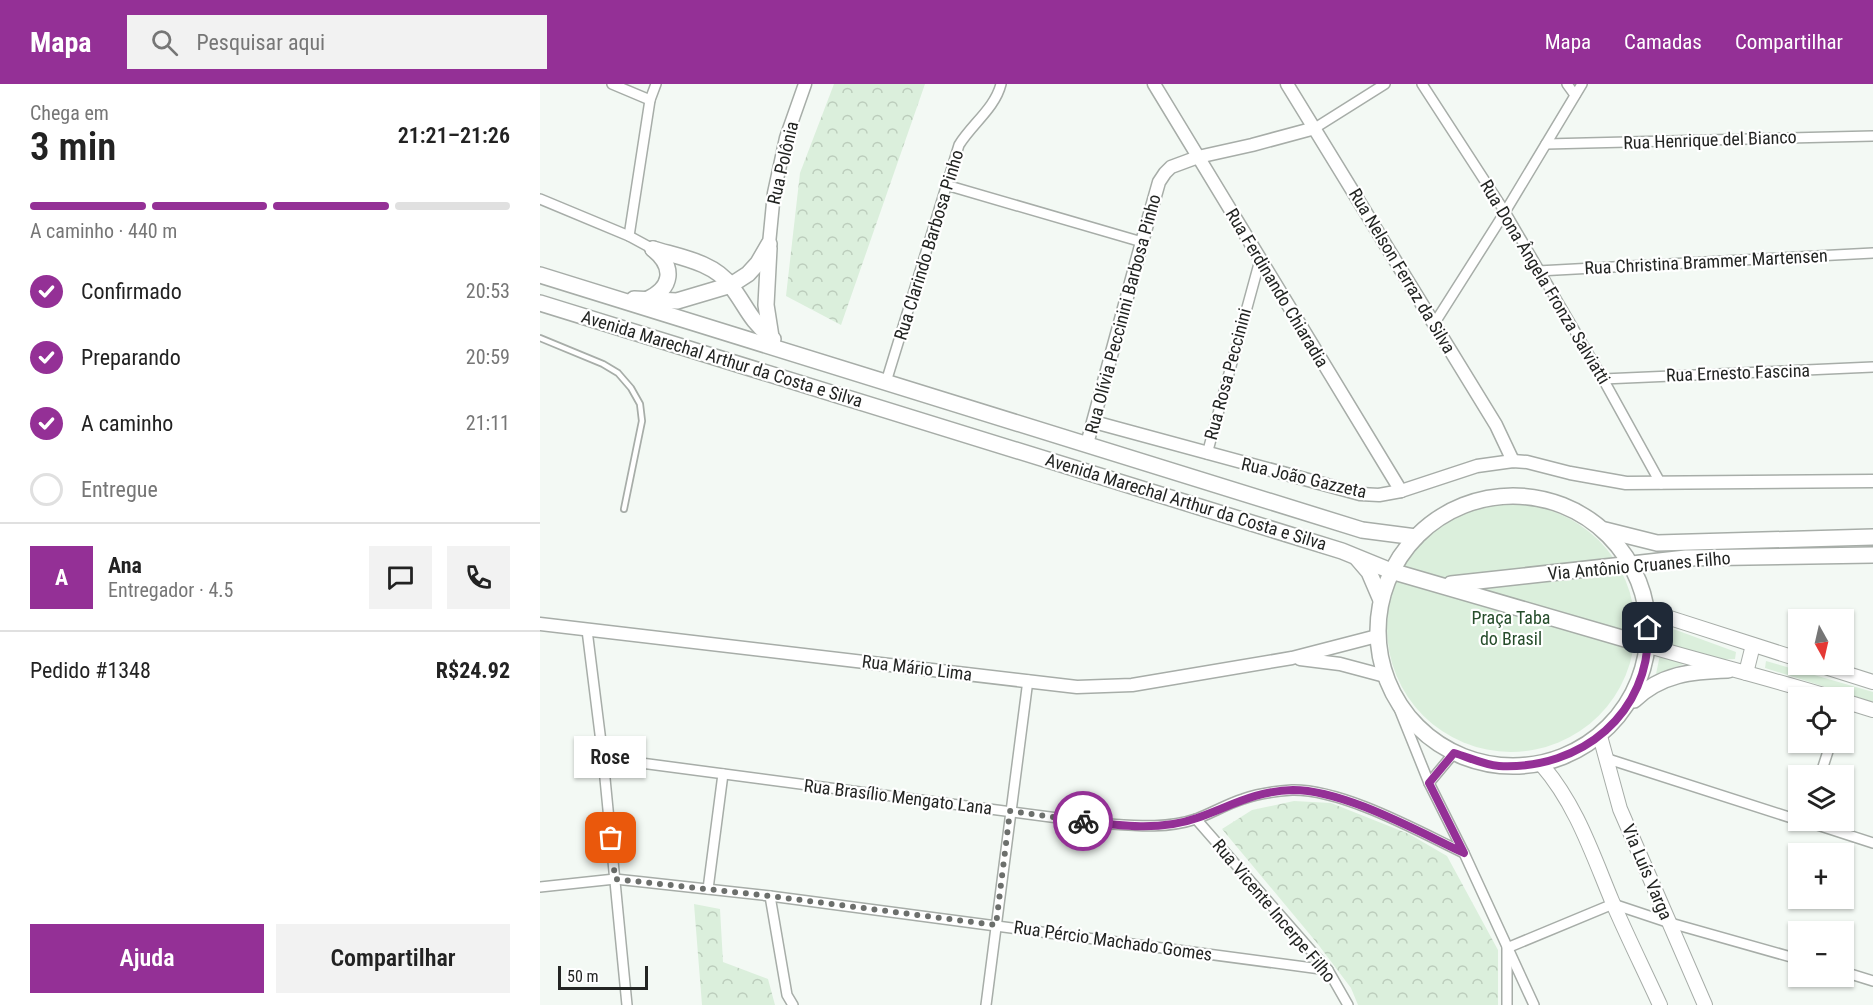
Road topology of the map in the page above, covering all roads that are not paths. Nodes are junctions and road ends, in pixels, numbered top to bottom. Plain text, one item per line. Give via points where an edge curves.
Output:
1 (612, 84) edge
2 (656, 84) edge
3 (805, 84) edge
4 (1001, 84) edge
5 (1154, 84) edge
6 (1287, 84) edge
7 (1385, 84) edge
8 (1422, 84) edge
9 (1567, 84) edge
10 (1582, 84) edge
11 (1575, 95) junction
12 (650, 100) junction
13 (1315, 128) junction
14 (1873, 136) edge
15 (1546, 144) junction
16 (1198, 157) junction
17 (946, 185) junction
18 (540, 199) edge
19 (1505, 212) junction
20 (629, 236) junction
21 (1142, 242) junction
22 (769, 244) junction
23 (653, 249) junction
24 (1873, 253) edge
25 (1260, 260) junction
26 (1538, 271) junction
27 (540, 275) edge
28 (731, 285) junction
29 (608, 297) junction
30 (646, 300) junction
31 (540, 303) edge
32 (1434, 324) junction
33 (771, 337) junction
34 (540, 338) edge
35 (795, 355) junction
36 (1873, 367) edge
37 (1603, 379) junction
38 (886, 382) junction
39 (1094, 422) junction
40 (1071, 439) junction
41 (1087, 444) junction
42 (1207, 454) junction
43 (1513, 461) junction
44 (1063, 464) junction
45 (1873, 481) edge
46 (1661, 484) junction
47 (1401, 491) junction
48 (624, 509) dead end
49 (1603, 529) junction
50 (1416, 537) junction
51 (1873, 537) edge
52 (1873, 555) edge
53 (1357, 558) junction
54 (1666, 561) junction
55 (1633, 566) junction
56 (1391, 571) junction
57 (1442, 585) junction
58 (1643, 588) junction
59 (1381, 600) junction
60 (1648, 611) junction
61 (540, 624) edge
62 (587, 630) junction
63 (1377, 636) junction
64 (1754, 645) junction
65 (1649, 646) junction
66 (1788, 656) edge
67 (1292, 657) junction
68 (1728, 670) junction
69 (1746, 673) junction
70 (1851, 675) edge
71 (1385, 676) junction
72 (1028, 680) junction
73 (1873, 682) edge
74 (1798, 687) edge
75 (1396, 701) junction
76 (1854, 704) edge
77 (1627, 706) junction
78 (1873, 710) edge
79 (1600, 736) junction
80 (1454, 753) junction
81 (603, 758) junction
82 (1605, 759) junction
83 (1541, 764) junction
84 (723, 774) junction
85 (1429, 783) junction
86 (1010, 811) junction
87 (1788, 816) edge
88 (1196, 819) junction
89 (1835, 831) edge
90 (1873, 843) edge
91 (1464, 853) junction
92 (615, 879) junction
93 (540, 887) edge
94 (708, 889) junction
95 (770, 896) junction
96 (1613, 904) junction
97 (1667, 921) junction
98 (996, 925) junction
99 (1507, 948) junction
100 (1788, 956) edge
101 (1328, 970) junction
102 (1854, 975) edge
103 (1873, 981) edge
104 (627, 1005) edge
105 (793, 1005) edge
106 (986, 1005) edge
107 (1348, 1005) edge
108 (1507, 1005) edge
109 (1534, 1005) edge
110 (1660, 1005) edge
111 (1705, 1005) edge

1 - 12 street
2 - 12 street
3 - 22 street, Rua Polônia via 783,149
4 - 17 street, Rua Clarindo Barbosa Pinho via 994,102 959,145
5 - 16 street, Rua Ferdinando Chiaradia
6 - 13 street, Rua Nelson Ferraz da Silva
7 - 13 street, Rua Olívia Peccinini Barbosa Pinho
8 - 19 street, Rua Dona Ângela Fronza Salviatti
9 - 11 street
10 - 11 street
11 - 15 street
12 - 20 street
13 - 16 street, Rua Olívia Peccinini Barbosa Pinho
13 - 32 street, Rua Nelson Ferraz da Silva
14 - 15 street, Rua Henrique del Bianco
15 - 19 street
16 - 21 street, Rua Olívia Peccinini Barbosa Pinho via 1171,166 1159,182
16 - 25 street, Rua Ferdinando Chiaradia
17 - 21 street
17 - 38 street, Rua Clarindo Barbosa Pinho
18 - 20 street
19 - 26 street, Rua Dona Ângela Fronza Salviatti
19 - 32 street
20 - 23 street
21 - 39 street, Rua Olívia Peccinini Barbosa Pinho
22 - 28 main road via 748,274
22 - 33 main road via 766,305
23 - 28 main road via 698,262
23 - 30 main road via 669,270 667,284 658,295
24 - 26 street, Rua Christina Brammer Martensen
25 - 42 street, Rua Rosa Peccinini
25 - 47 street, Rua Ferdinando Chiaradia
26 - 37 street, Rua Dona Ângela Fronza Salviatti
27 - 29 main road, Avenida Marechal Arthur da Costa e Silva
28 - 30 main road via 677,301
28 - 33 main road via 750,317
29 - 30 main road
29 - 35 main road, Avenida Marechal Arthur da Costa e Silva
31 - 44 main road, Avenida Marechal Arthur da Costa e Silva
32 - 43 street, Rua Nelson Ferraz da Silva via 1496,425
33 - 35 main road
34 - 48 lane via 618,373 640,404 642,421
35 - 38 main road, Avenida Marechal Arthur da Costa e Silva
36 - 37 street, Rua Ernesto Fascina
37 - 46 street, Rua Dona Ângela Fronza Salviatti
38 - 40 main road, Avenida Marechal Arthur da Costa e Silva
39 - 41 street, Rua Olívia Peccinini Barbosa Pinho
39 - 42 street, Rua João Gazzeta
40 - 41 main road, Avenida Marechal Arthur da Costa e Silva
40 - 44 main road
41 - 50 main road, Avenida Marechal Arthur da Costa e Silva via 1362,530
42 - 47 street, Rua João Gazzeta via 1360,494
43 - 46 street, Rua João Gazzeta via 1626,483
43 - 47 street, Rua João Gazzeta via 1477,466
44 - 53 main road, Avenida Marechal Arthur da Costa e Silva
45 - 46 street, Rua João Gazzeta
49 - 50 main road via 1564,505 1520,496 1474,501 1433,522
49 - 51 main road, Via Antônio Cruanes Filho via 1657,543
49 - 55 main road
50 - 56 main road
52 - 54 main road, Via Antônio Cruanes Filho
53 - 56 main road, Avenida Marechal Arthur da Costa e Silva
53 - 59 main road via 1369,572
54 - 55 main road, Via Antônio Cruanes Filho
54 - 58 main road via 1652,571
55 - 57 main road, Via Antônio Cruanes Filho
55 - 58 main road
56 - 57 main road, Avenida Marechal Arthur da Costa e Silva
56 - 59 main road
57 - 65 main road, Avenida Marechal Arthur da Costa e Silva
58 - 60 main road
59 - 63 main road
60 - 64 main road
60 - 65 main road
61 - 62 street, Rua Mário Lima
62 - 72 street, Rua Mário Lima
62 - 81 street
63 - 67 street, Rua Mário Lima
63 - 71 main road
64 - 66 main road
64 - 69 main road
65 - 68 main road, Avenida Marechal Arthur da Costa e Silva
65 - 77 main road via 1641,677
67 - 71 street, Rua Mário Lima
67 - 72 street, Rua Mário Lima via 1132,685 1077,687
68 - 69 main road, Avenida Marechal Arthur da Costa e Silva
68 - 77 main road via 1675,676 1647,687
69 - 74 main road, Avenida Marechal Arthur da Costa e Silva
70 - 73 main road
71 - 75 main road
72 - 86 street
75 - 80 main road via 1431,740
75 - 85 street
76 - 78 main road
77 - 79 main road
79 - 82 main road, Via Luís Varga
79 - 83 main road via 1572,753
80 - 83 main road via 1496,766
80 - 85 street
81 - 84 street, Rua Brasílio Mengato Lana
81 - 92 street
82 - 87 street
82 - 97 main road, Via Luís Varga via 1620,809
83 - 96 main road via 1557,782 1576,815
84 - 86 street, Rua Brasílio Mengato Lana
84 - 94 street
85 - 91 street
86 - 88 street, Rua Brasílio Mengato Lana via 1149,827
86 - 98 street
88 - 91 street, Rua Brasílio Mengato Lana via 1244,798 1292,790 1322,792
88 - 101 street, Rua Vicente Incerpe Filho
89 - 90 street
91 - 99 street
92 - 93 street, Rua Pércio Machado Gomes
92 - 94 street, Rua Pércio Machado Gomes
92 - 104 street
94 - 95 street, Rua Pércio Machado Gomes
95 - 98 street, Rua Pércio Machado Gomes
95 - 105 street via 787,994
96 - 97 street
96 - 99 street
96 - 110 main road
97 - 100 street
97 - 111 main road, Via Luís Varga
98 - 101 street, Rua Pércio Machado Gomes
98 - 106 street
99 - 108 street
99 - 109 street
101 - 107 street, Rua Vicente Incerpe Filho
102 - 103 street

